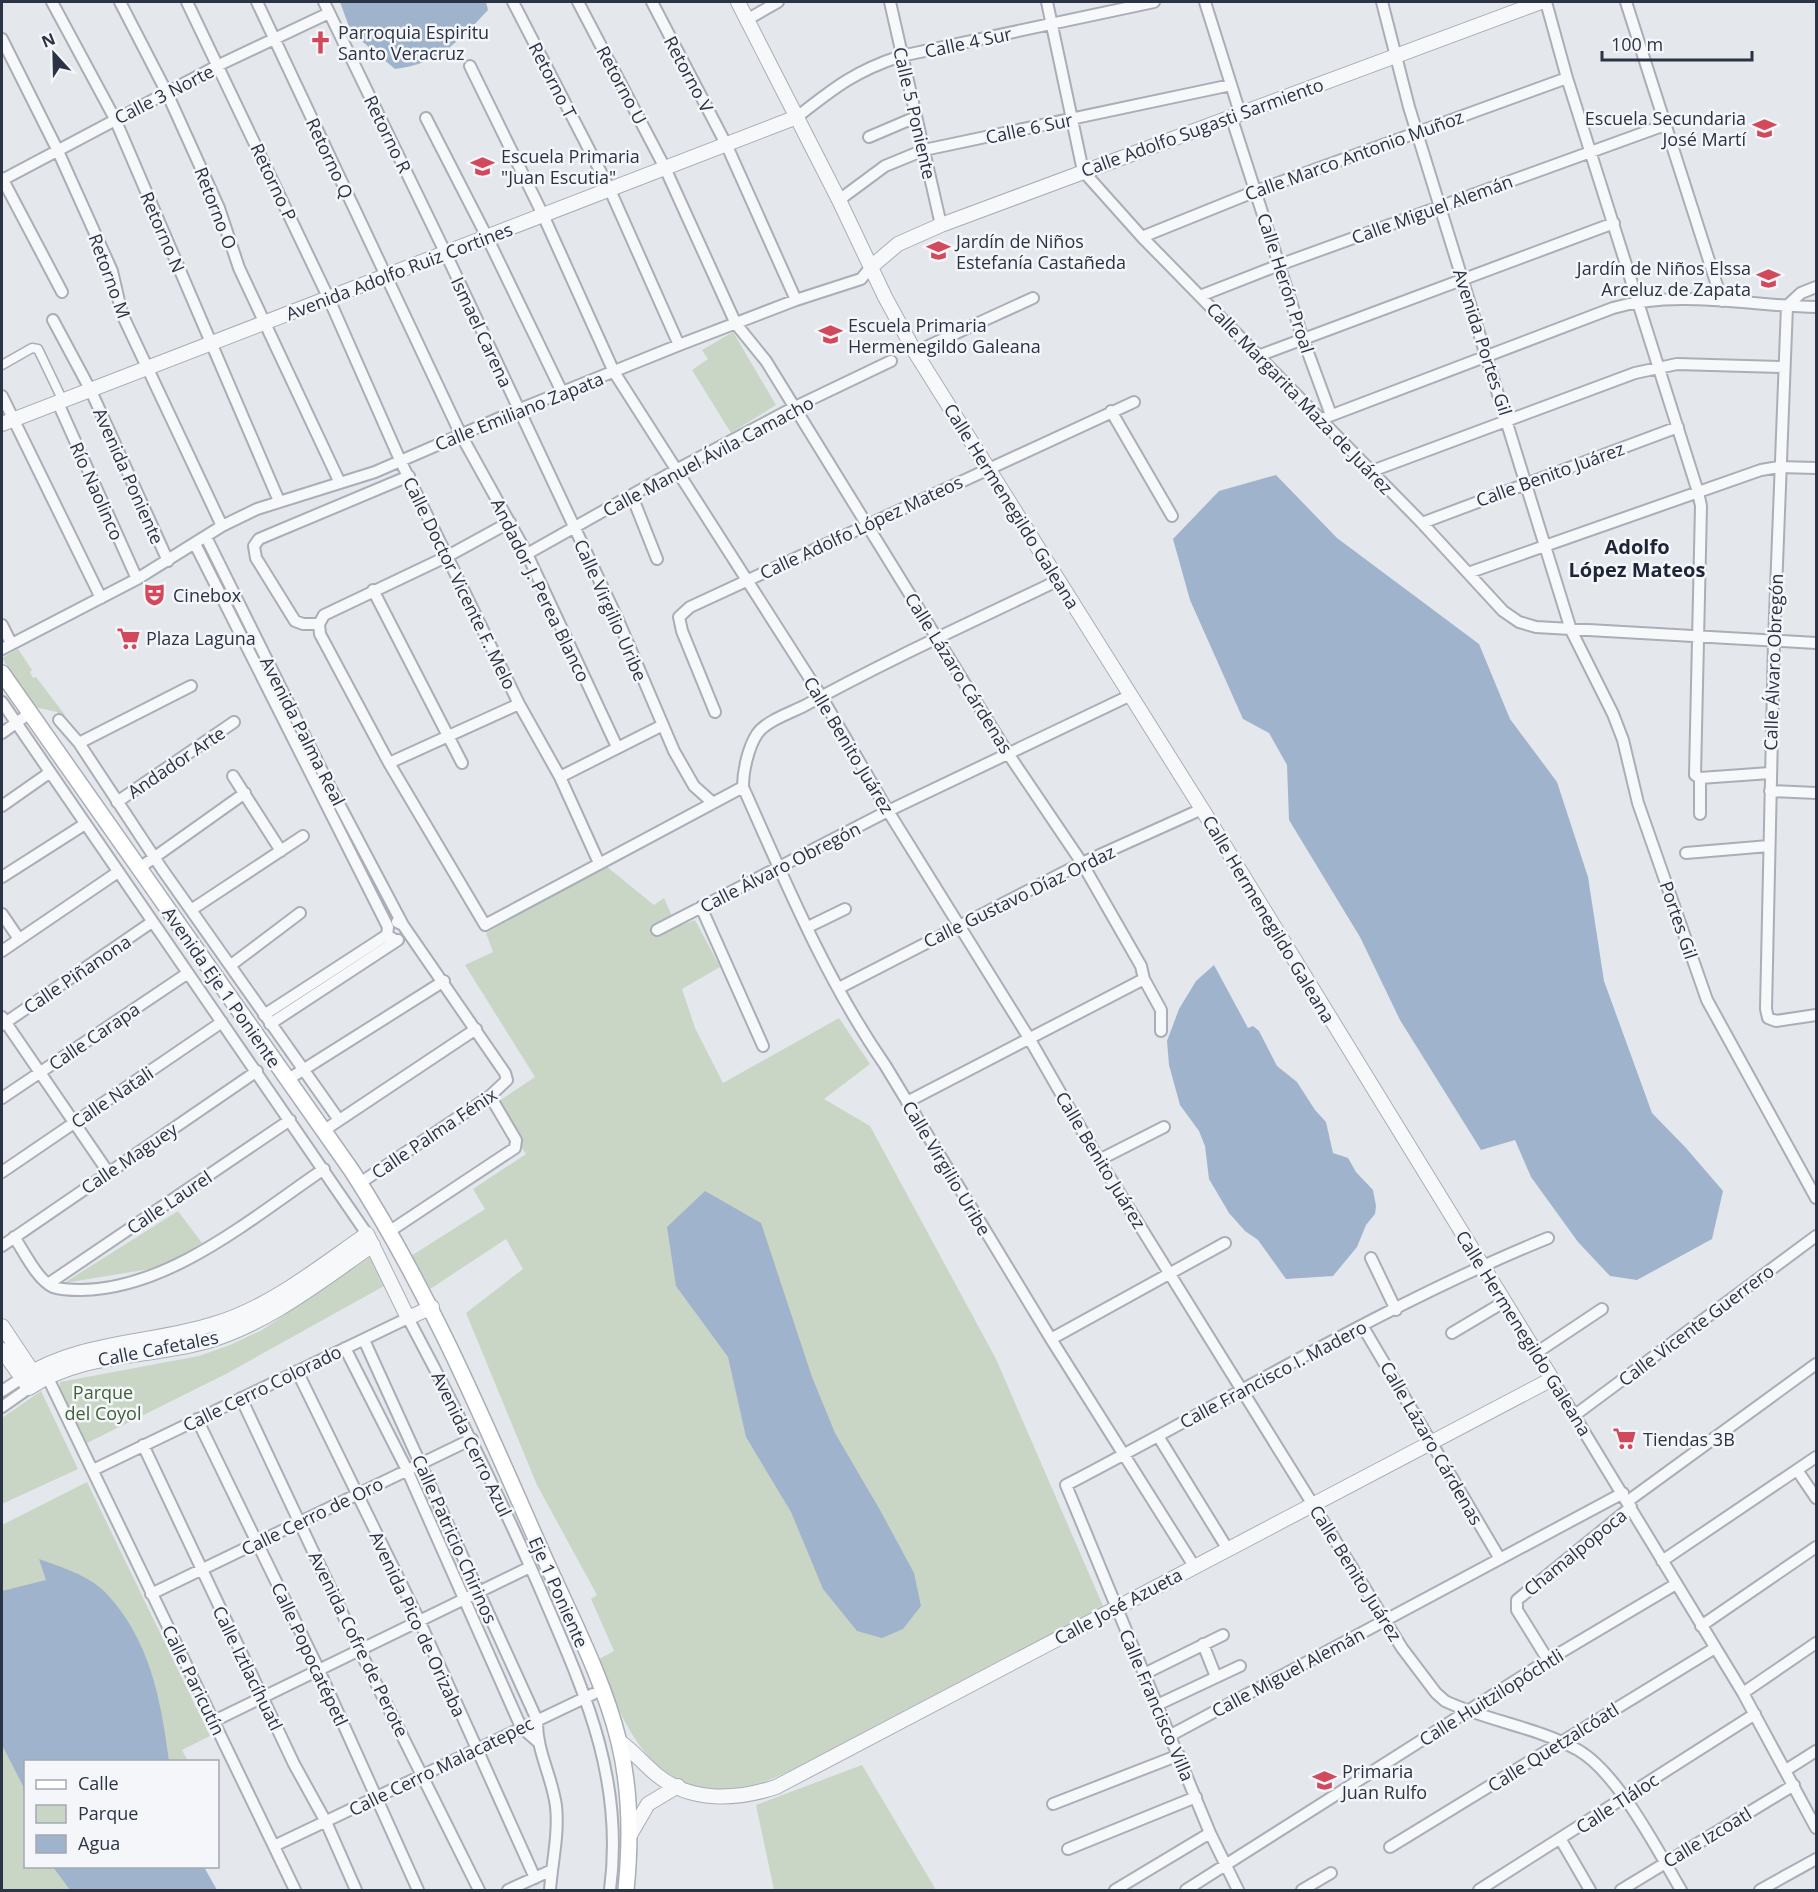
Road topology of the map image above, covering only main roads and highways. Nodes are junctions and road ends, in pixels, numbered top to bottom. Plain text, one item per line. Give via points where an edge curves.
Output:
1 (2, 673) edge
2 (432, 1307) joint
3 (626, 1890) edge

1 - 2 main road, Avenida Eje 1 Poniente via 360,1184
2 - 3 main road, Eje 1 Poniente via 605,1690 628,1791

